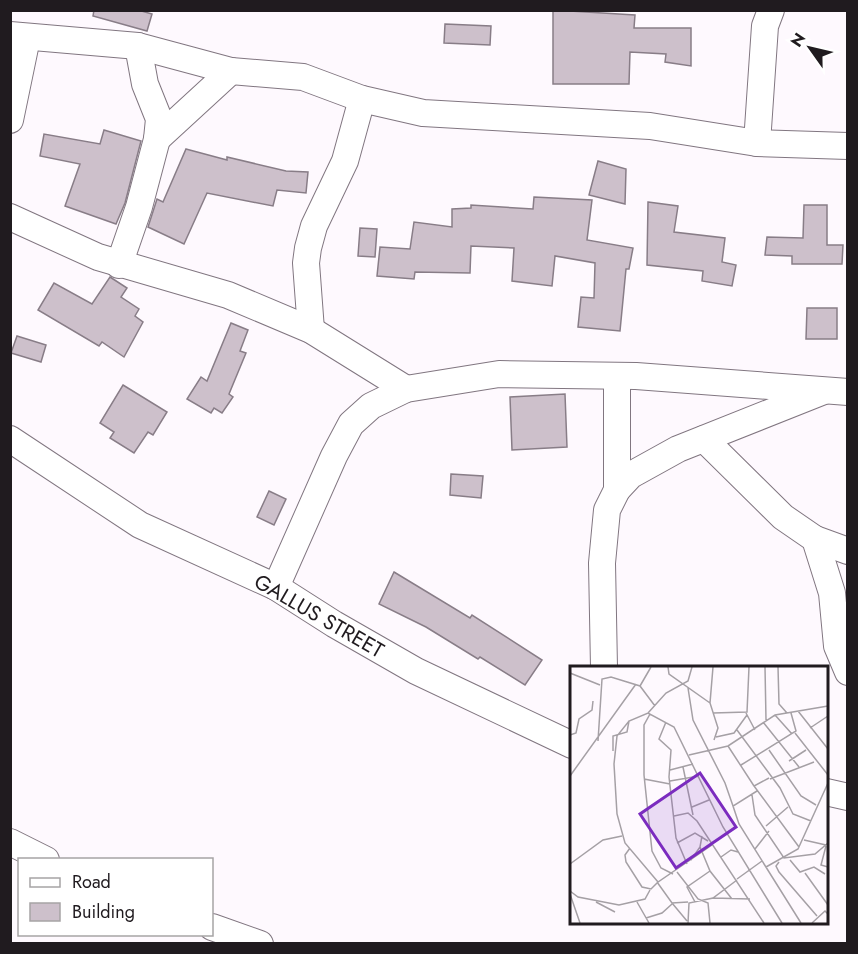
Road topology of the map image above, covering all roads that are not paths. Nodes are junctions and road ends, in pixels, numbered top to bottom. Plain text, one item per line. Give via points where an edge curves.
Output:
1 (771, 10) edge
2 (19, 36) edge
3 (138, 46) junction
4 (231, 71) junction
5 (362, 99) junction
6 (10, 120) edge
7 (156, 139) junction
8 (757, 143) junction
9 (848, 146) edge
10 (10, 217) edge
11 (119, 265) junction
12 (311, 330) junction
13 (617, 376) junction
14 (406, 389) junction
15 (839, 390) edge
16 (10, 439) edge
17 (704, 439) junction
18 (617, 490) junction
19 (815, 539) junction
20 (848, 551) edge
21 (276, 587) junction
22 (604, 666) edge
23 (848, 672) edge
24 (570, 744) edge
25 (828, 792) edge
26 (848, 796) edge
27 (10, 842) edge
28 (42, 858) edge
29 (213, 927) edge
30 (260, 944) edge

1 - 8 street via 765,26
2 - 3 street
2 - 6 street
3 - 4 street
3 - 7 street via 159,119
4 - 5 street via 303,77
4 - 7 street
5 - 8 street via 423,113 650,126
5 - 12 street via 345,161 314,226 308,248
7 - 11 street
8 - 9 street
10 - 11 street
11 - 12 street via 228,295
12 - 14 street
13 - 14 street via 499,374
13 - 15 street
13 - 18 street
14 - 21 street via 371,406 351,424
15 - 17 street
16 - 21 street, GALLUS STREET via 140,525
17 - 18 street via 631,475
17 - 19 street via 783,517
18 - 22 street via 607,510 602,563
19 - 20 street
19 - 23 street via 832,593 837,646
21 - 24 street, GALLUS STREET via 416,671
25 - 26 street
27 - 28 street
29 - 30 street

